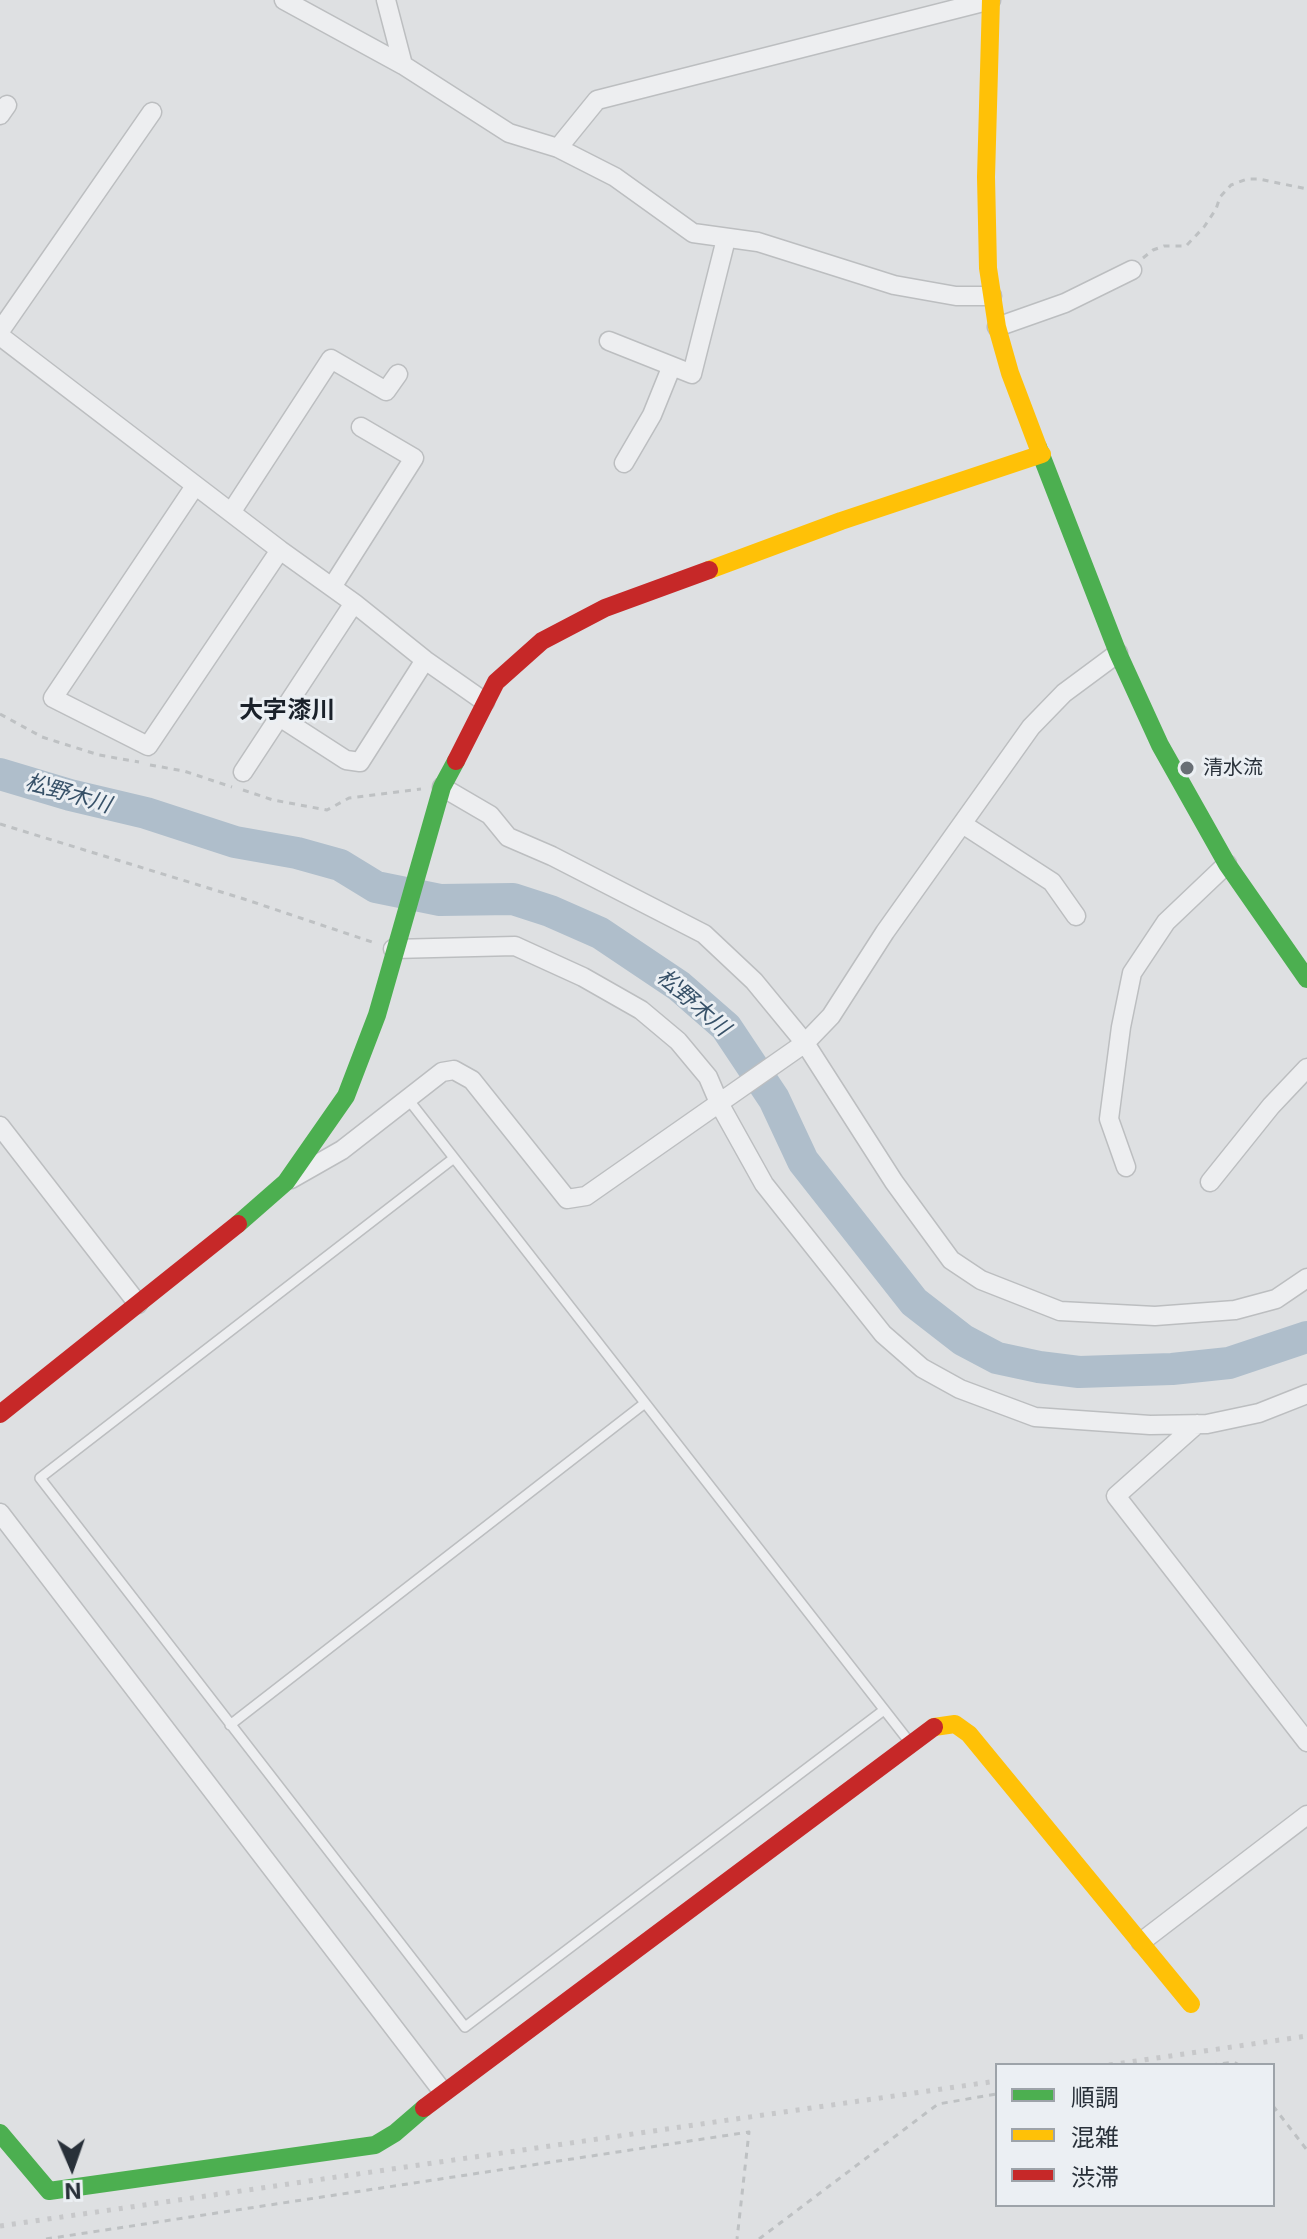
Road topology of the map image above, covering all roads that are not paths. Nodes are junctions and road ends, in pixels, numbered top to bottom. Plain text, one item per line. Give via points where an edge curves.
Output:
1 (284, 0) edge
2 (386, 0) edge
3 (991, 0) edge
4 (403, 65) junction
5 (152, 112) dead end
6 (558, 148) junction
7 (726, 239) junction
8 (1132, 270) road end
9 (992, 296) junction
10 (997, 327) junction
11 (0, 333) edge
12 (609, 341) dead end
13 (671, 368) junction
14 (398, 374) dead end
15 (361, 427) dead end
16 (1042, 454) junction
17 (624, 463) dead end
18 (195, 486) junction
19 (232, 511) junction
20 (280, 550) junction
21 (332, 587) junction
22 (354, 603) junction
23 (1118, 653) junction
24 (425, 660) junction
25 (485, 702) junction
26 (281, 718) junction
27 (243, 772) dead end
28 (439, 795) junction
29 (964, 825) junction
30 (1227, 864) junction
31 (1076, 916) dead end
32 (395, 946) junction
33 (1307, 979) edge
34 (805, 1043) junction
35 (1307, 1068) edge
36 (408, 1099) junction
37 (720, 1105) junction
38 (0, 1126) edge
39 (454, 1158) junction
40 (1126, 1167) dead end
41 (286, 1182) junction
42 (1210, 1182) dead end
43 (1307, 1278) edge
44 (138, 1304) junction
45 (1307, 1394) edge
46 (645, 1403) junction
47 (0, 1414) edge
48 (1197, 1424) junction
49 (0, 1513) edge
50 (884, 1710) junction
51 (230, 1725) junction
52 (1307, 1742) edge
53 (911, 1744) junction
54 (1307, 1815) edge
55 (1141, 1942) junction
56 (1191, 2004) dead end
57 (443, 2092) junction
58 (0, 2133) edge

1 - 4 street
2 - 4 street
3 - 6 street via 597,100
3 - 9 street via 986,177
4 - 6 street via 509,133
5 - 11 street
6 - 7 street via 615,177 693,233
7 - 9 street via 758,242 894,285 956,296
7 - 13 street via 692,374
8 - 10 street via 1065,303
9 - 10 street
10 - 16 street
11 - 18 street
12 - 13 street
13 - 17 street
14 - 19 street via 386,391 331,359
15 - 21 street via 414,458
16 - 23 street
16 - 25 street via 605,608 542,641 496,682
18 - 19 street
18 - 20 street via 53,698 148,746
19 - 20 street
20 - 21 street
21 - 22 street
22 - 24 street
22 - 26 street
23 - 29 street via 1064,693 1031,727
23 - 30 street via 1160,745
24 - 25 street
24 - 26 street via 360,762 346,760
25 - 28 street
26 - 27 street
28 - 32 street
28 - 34 street via 490,815 508,837 704,934 754,981
29 - 31 street via 1052,882
29 - 34 street via 831,1016
30 - 33 street
30 - 40 street via 1166,922 1132,973 1109,1119
32 - 37 street via 515,946 569,970 641,1010 678,1041 708,1077
32 - 41 street via 377,1015 346,1096
34 - 37 street
34 - 43 street via 951,1260 981,1280 1060,1311 1155,1316 1235,1310 1276,1299
35 - 42 street
36 - 37 street via 442,1072 454,1070 472,1080 567,1199 586,1196
36 - 39 lane
36 - 41 street via 342,1150
37 - 48 street via 764,1184 883,1334 922,1368 973,1395 1035,1417
38 - 44 street
39 - 46 lane
39 - 51 lane via 40,1478
41 - 44 street
44 - 47 street
45 - 48 street via 1259,1413
46 - 50 lane
46 - 51 lane
48 - 52 street via 1116,1496
49 - 57 street
50 - 51 lane via 465,2027
50 - 53 lane
53 - 55 street via 935,1726 955,1724 969,1734
53 - 57 street
54 - 55 street
55 - 56 street
57 - 58 street via 375,2145 61,2191 49,2191

